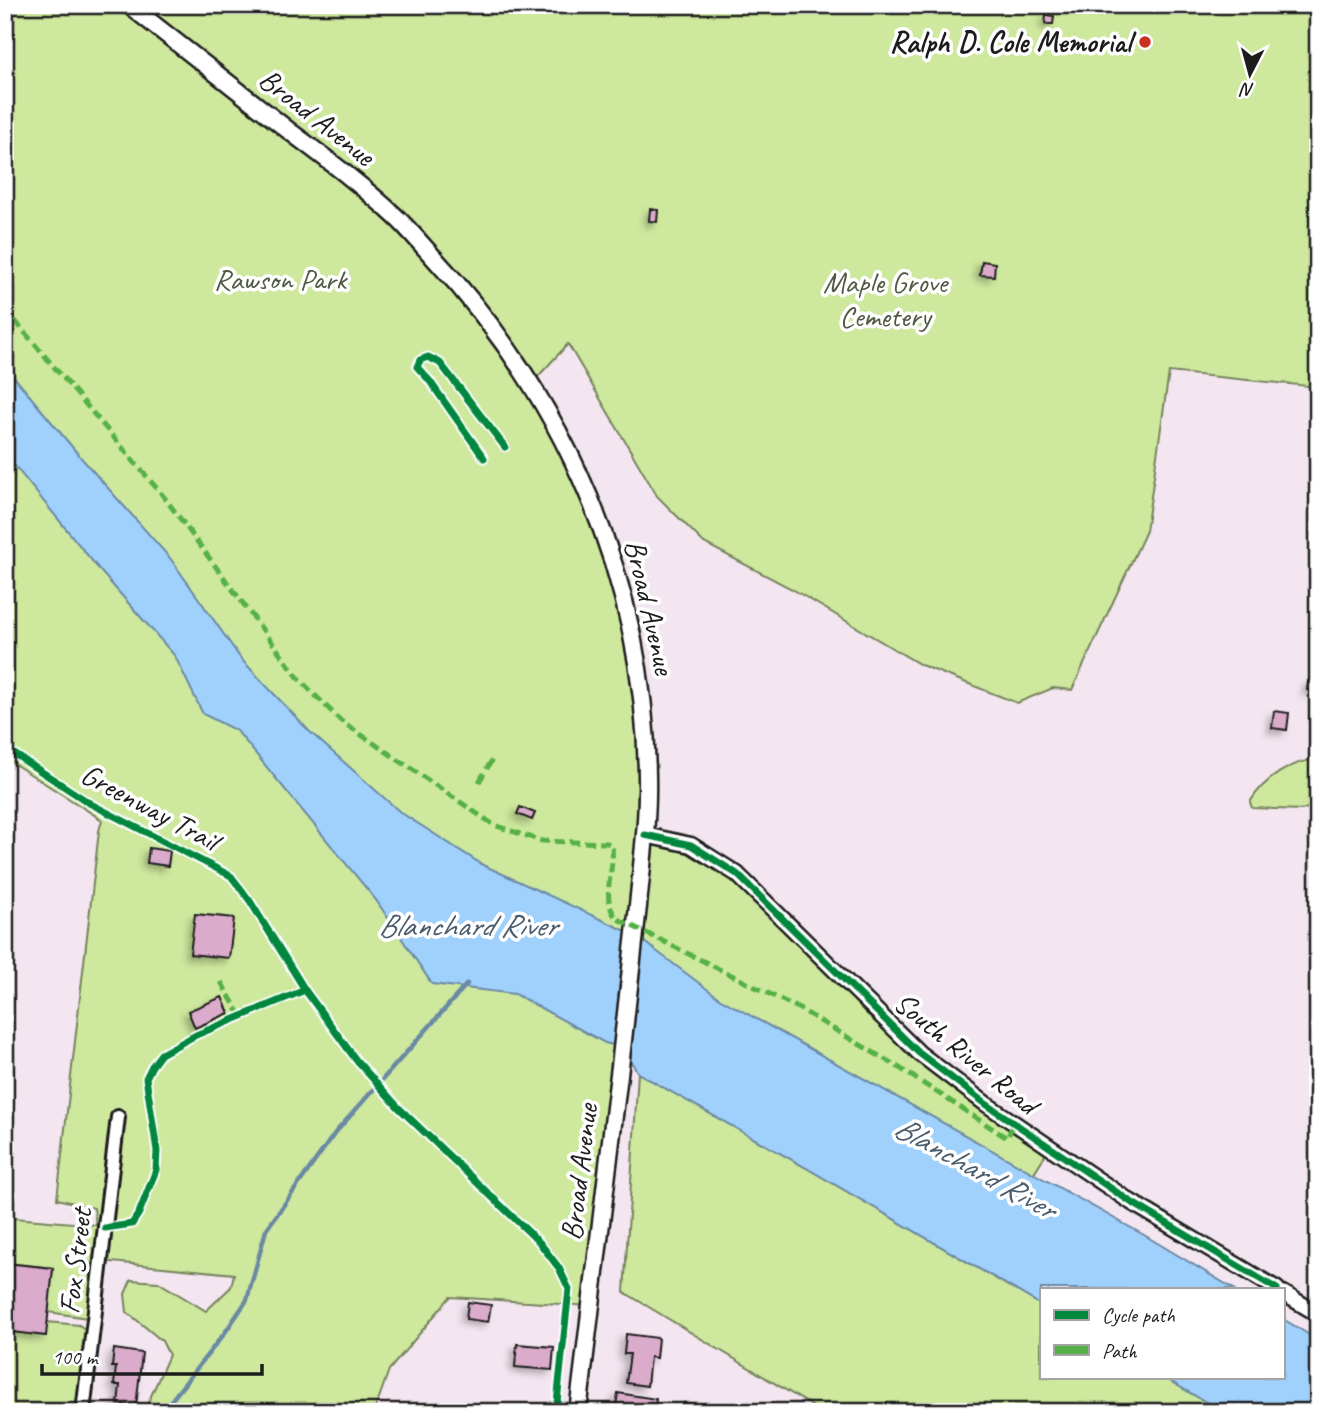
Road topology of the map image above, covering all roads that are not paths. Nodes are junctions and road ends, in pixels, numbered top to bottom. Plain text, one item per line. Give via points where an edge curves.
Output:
1 (129, 5) edge
2 (645, 835) junction
3 (118, 1117) dead end
4 (1275, 1288) edge
5 (1284, 1294) edge
6 (1318, 1314) edge
7 (83, 1412) edge
8 (578, 1412) edge

1 - 2 main road, Broad Avenue via 397,217 452,277 532,383 587,490 627,615 645,734
2 - 4 street, South River Road via 691,845 737,874 929,1060 986,1104 1131,1202
2 - 8 main road, Broad Avenue
3 - 7 street, Fox Street
5 - 6 street

